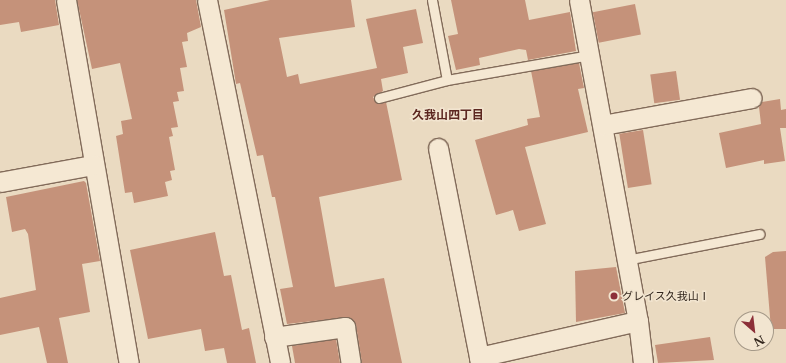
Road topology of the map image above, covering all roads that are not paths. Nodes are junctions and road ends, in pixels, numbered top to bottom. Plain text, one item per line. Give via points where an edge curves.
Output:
1 (66, 0) edge
2 (207, 0) edge
3 (432, 0) edge
4 (579, 0) edge
5 (590, 55) junction
6 (447, 80) junction
7 (379, 98) dead end
8 (752, 98) dead end
9 (603, 125) junction
10 (438, 148) dead end
11 (93, 165) junction
12 (0, 182) edge
13 (760, 234) dead end
14 (626, 260) junction
15 (638, 321) junction
16 (274, 337) junction
17 (479, 360) edge
18 (129, 363) edge
19 (280, 363) edge
20 (351, 363) edge
21 (643, 363) edge

1 - 11 street
2 - 16 street
3 - 6 lane
4 - 5 street
5 - 6 lane
5 - 9 street
6 - 7 lane
8 - 9 street
9 - 14 street
10 - 17 street
11 - 12 street
11 - 18 street
13 - 14 lane
14 - 15 street
15 - 17 street
15 - 21 street
16 - 19 street
16 - 20 street via 345,327

